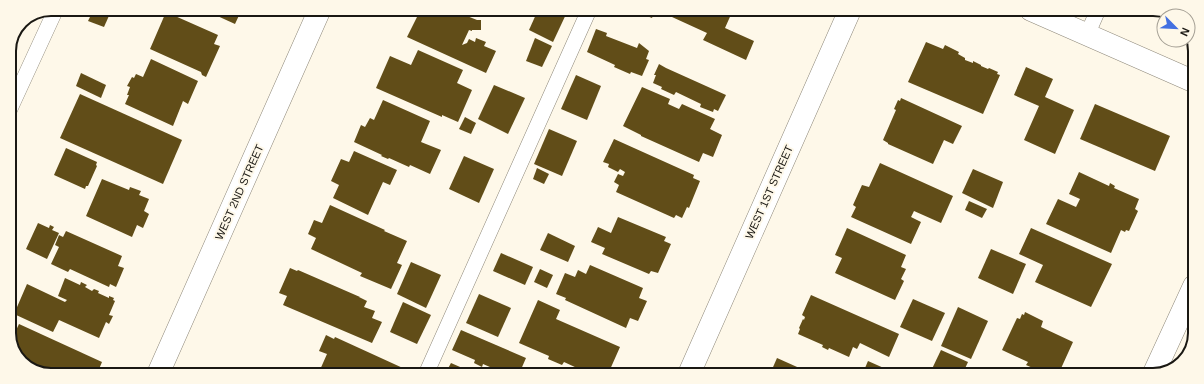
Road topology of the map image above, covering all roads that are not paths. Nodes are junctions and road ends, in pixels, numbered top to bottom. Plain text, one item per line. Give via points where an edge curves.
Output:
1 (53, 16) edge
2 (317, 16) edge
3 (586, 16) edge
4 (847, 16) edge
5 (1044, 16) edge
6 (1095, 16) edge
7 (1087, 35) junction
8 (1188, 79) edge
9 (16, 96) edge
10 (1188, 299) edge
11 (161, 368) edge
12 (429, 368) edge
13 (691, 368) edge
14 (1156, 368) edge

1 - 9 lane
2 - 11 street, WEST 2ND STREET
3 - 12 lane
4 - 13 street, WEST 1ST STREET
5 - 7 street
6 - 7 lane
7 - 8 street
10 - 14 street

